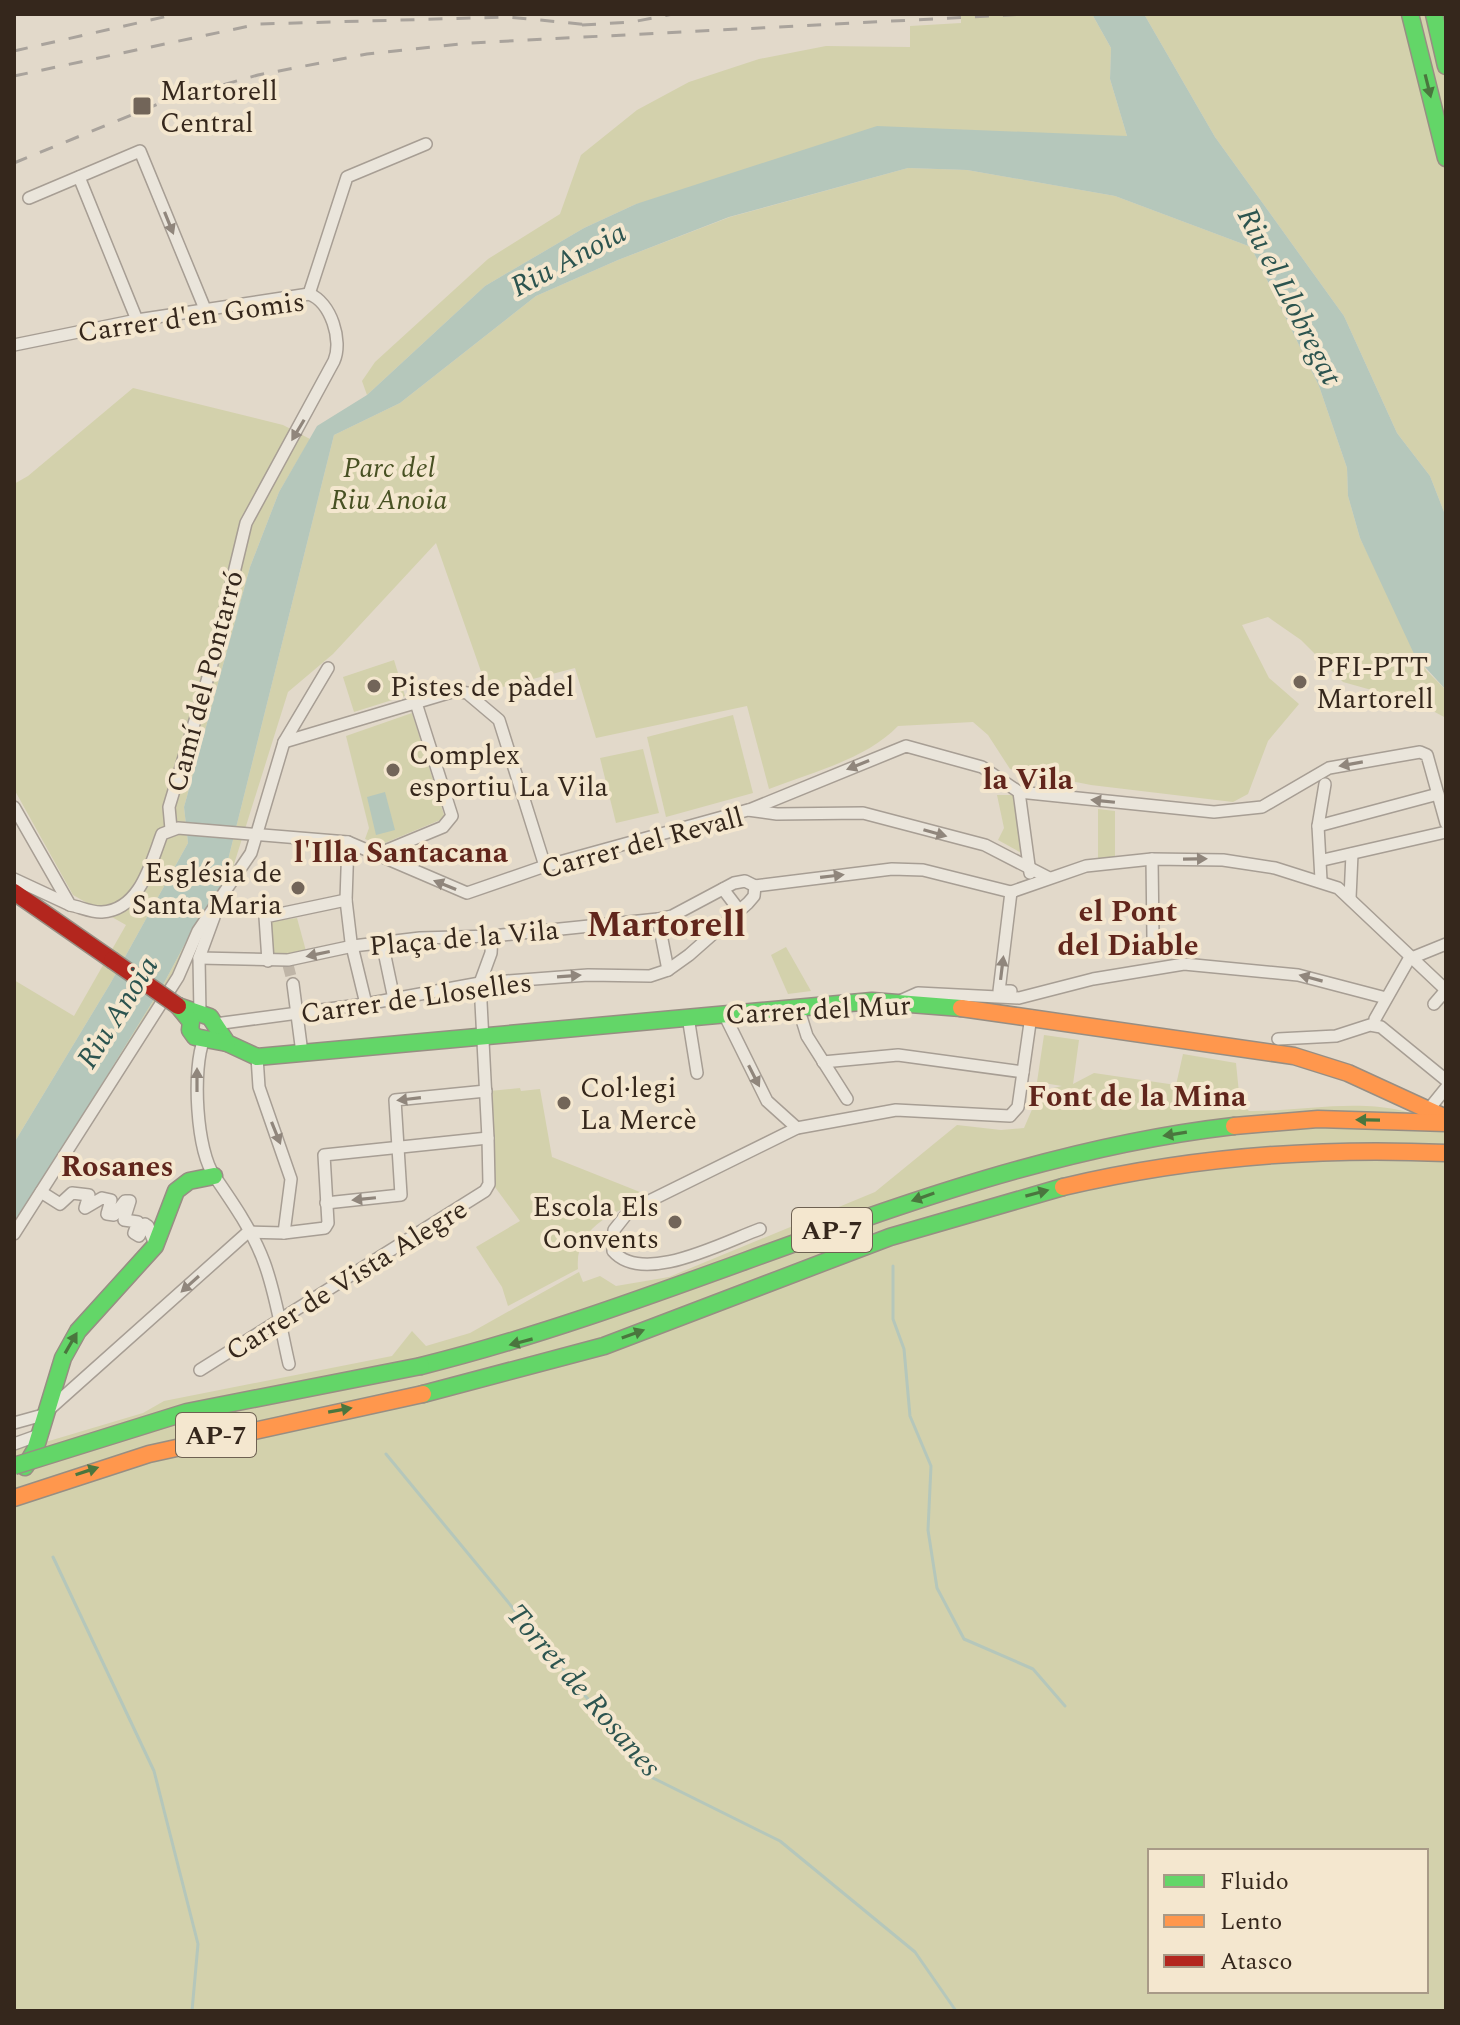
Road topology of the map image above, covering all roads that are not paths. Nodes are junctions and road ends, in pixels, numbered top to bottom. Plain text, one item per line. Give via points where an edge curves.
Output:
1 (1410, 14) edge
2 (1434, 15) edge
3 (1446, 66) edge
4 (426, 144) dead end
5 (1446, 158) edge
6 (79, 177) junction
7 (29, 198) dead end
8 (309, 294) junction
9 (205, 309) junction
10 (137, 320) junction
11 (339, 344) joint
12 (14, 345) edge
13 (328, 668) dead end
14 (416, 703) junction
15 (284, 742) junction
16 (1324, 778) junction
17 (1019, 792) junction
18 (1438, 794) junction
19 (14, 807) edge
20 (748, 810) junction
21 (1446, 823) edge
22 (1318, 826) junction
23 (171, 829) junction
24 (1446, 832) edge
25 (257, 836) junction
26 (348, 842) junction
27 (380, 853) junction
28 (1352, 854) junction
29 (1152, 859) junction
30 (1323, 860) junction
31 (545, 866) junction
32 (1031, 871) junction
33 (1049, 878) junction
34 (14, 879) edge
35 (1321, 880) junction
36 (755, 886) junction
37 (1025, 888) junction
38 (723, 889) junction
39 (14, 892) edge
40 (1011, 892) junction
41 (225, 895) junction
42 (1350, 898) junction
43 (346, 900) junction
44 (70, 905) junction
45 (739, 910) junction
46 (658, 919) junction
47 (492, 936) junction
48 (1153, 937) dead end
49 (382, 942) junction
50 (1446, 944) edge
51 (353, 946) junction
52 (1413, 956) junction
53 (199, 958) junction
54 (268, 961) junction
55 (668, 970) junction
56 (480, 983) junction
57 (293, 984) tunnel mouth
58 (1051, 989) junction
59 (1446, 990) edge
60 (1386, 998) junction
61 (394, 999) junction
62 (899, 1002) junction
63 (366, 1004) junction
64 (1434, 1004) dead end
65 (798, 1007) junction
66 (299, 1014) junction
67 (724, 1014) junction
68 (196, 1016) junction
69 (1031, 1016) junction
70 (1375, 1019) dead end
71 (689, 1023) dead end
72 (210, 1032) junction
73 (482, 1036) junction
74 (1278, 1039) dead end
75 (302, 1053) junction
76 (257, 1057) junction
77 (823, 1062) junction
78 (1023, 1072) junction
79 (697, 1073) dead end
80 (1446, 1080) edge
81 (1446, 1088) edge
82 (486, 1091) junction
83 (847, 1099) dead end
84 (1429, 1109) junction
85 (1446, 1121) edge
86 (797, 1128) junction
87 (488, 1138) junction
88 (398, 1148) junction
89 (1446, 1153) edge
90 (214, 1176) junction
91 (41, 1192) junction
92 (326, 1203) junction
93 (760, 1229) dead end
94 (248, 1232) junction
95 (284, 1233) junction
96 (14, 1234) edge
97 (155, 1246) junction
98 (278, 1320) junction
99 (289, 1364) dead end
100 (200, 1370) dead end
101 (43, 1415) junction
102 (14, 1423) edge
103 (39, 1435) junction
104 (14, 1444) edge
105 (14, 1466) edge
106 (14, 1475) edge
107 (14, 1498) edge

1 -> 5 main road
2 - 3 main road
4 - 8 street via 347,177
6 - 7 street
6 -> 9 street via 140,151
6 - 10 street
8 - 9 street, Carrer d'en Gomis
8 - 11 street, Carrer d'en Gomis via 322,301
9 - 10 street, Carrer d'en Gomis
10 - 12 street, Carrer d'en Gomis
11 -> 23 street, Camí del Pontarró via 308,415 246,523 212,664 169,807
13 - 15 street
14 - 15 street
14 - 27 street via 452,816 443,827
14 - 31 street via 455,691 467,693 495,713
15 - 25 street
16 -> 17 street via 1262,807 1214,812
18 -> 16 street via 1427,755 1420,752
16 - 22 street
17 -> 20 street via 982,767 906,746
17 - 32 street
18 - 21 street
18 - 22 street
19 - 44 street
20 - 31 street, Carrer del Revall
20 -> 32 street, Carrer del Revall via 863,813 985,845
22 - 30 street
23 - 25 street, Carrer del Revall
23 - 44 street, Camí del Pontarró via 162,834 142,884 124,905 102,913
24 - 28 street
25 - 26 street, Carrer del Revall
25 - 41 street
26 - 27 street, Carrer del Revall
26 - 43 street
31 -> 27 street, Carrer del Revall via 467,893
28 - 30 street
28 - 42 street
29 - 33 street via 1086,866
29 -> 35 street via 1223,860
29 - 48 street
30 - 35 street
32 - 33 street, Carrer del Revall
32 - 37 street
33 - 37 street
34 - 44 street, Camí del Pontarró
35 - 42 street
36 - 38 street via 745,881
36 -> 40 street via 892,869 923,870
36 - 45 street via 754,896
37 - 40 street
38 - 45 street
38 - 46 street, Plaça de la Vila
39 - 68 main road, bridge
58 -> 40 street via 999,991
41 - 53 street
41 - 91 street
42 - 52 street
43 - 51 street
43 - 54 street via 265,917
45 - 55 street
46 - 47 street, Plaça de la Vila
46 - 55 street
47 - 49 street, Plaça de la Vila
47 - 56 street
49 - 51 street, Plaça de la Vila
49 - 61 street
50 - 52 street
51 -> 54 street, Plaça de la Vila via 288,963
51 - 63 street
52 - 59 street
52 - 60 street
53 - 54 street, Plaça de la Vila
53 - 68 street
56 -> 55 street, Carrer de Lloselles via 650,976
56 - 61 street, Carrer de Lloselles
56 - 73 street
57 - 66 street
60 -> 58 street via 1298,975 1184,964
58 - 62 street via 1019,998 918,993
59 - 64 street
60 - 70 street
61 - 63 street, Carrer de Lloselles
62 - 65 main road, Carrer del Mur
62 - 69 main road, Carrer del Mur
63 - 66 street, Carrer de Lloselles
65 - 67 main road, Carrer del Mur
65 - 77 street
66 - 72 street, Carrer de Lloselles
66 - 75 street
67 - 73 main road, Carrer del Mur
67 -> 86 street via 767,1101
68 - 72 main road via 210,1017
68 - 72 main road via 193,1035
69 - 78 street
69 - 84 main road, Carrer del Mur via 1294,1056
71 - 79 street
72 - 76 main road
90 -> 72 street via 198,1113 197,1068
73 - 75 main road, Carrer del Mur
73 - 82 street
74 - 80 street via 1381,1027
75 - 76 main road, Carrer del Mur
76 -> 95 street via 259,1087 291,1179
77 - 78 street via 898,1055
77 - 83 street
78 - 86 street via 1018,1107 1010,1116 896,1110
81 - 84 street
82 - 87 street
82 -> 88 street via 395,1100
84 - 85 main road, Carrer del Mur
85 -> 105 main road, AP-7, bridge via 1253,1125 1135,1140 999,1173 877,1213 572,1327 421,1366 187,1412
86 - 93 street via 629,1211 614,1230 613,1251 631,1265 661,1264
87 - 88 street
87 - 98 street, Carrer de Vista Alegre via 485,1191
88 - 92 street via 324,1155
88 -> 92 street via 401,1195
107 -> 89 main road, AP-7 via 195,1440 424,1394 567,1358 887,1238 1109,1175 1255,1154 1360,1149
90 - 94 street
90 - 97 main road via 189,1181 176,1191
91 - 96 street
91 - 97 street via 60,1204 72,1193 89,1195 85,1208 102,1198 111,1200 107,1214 114,1215 130,1201 124,1220 138,1222 134,1233 139,1236 148,1226
92 - 95 street via 325,1228
94 - 95 street
94 - 98 street via 264,1261
94 -> 101 street
101 -> 97 main road via 78,1331
98 - 99 street
98 - 100 street, Carrer de Vista Alegre
101 - 102 street
101 - 103 main road
103 - 104 street
103 - 106 main road via 23,1470

